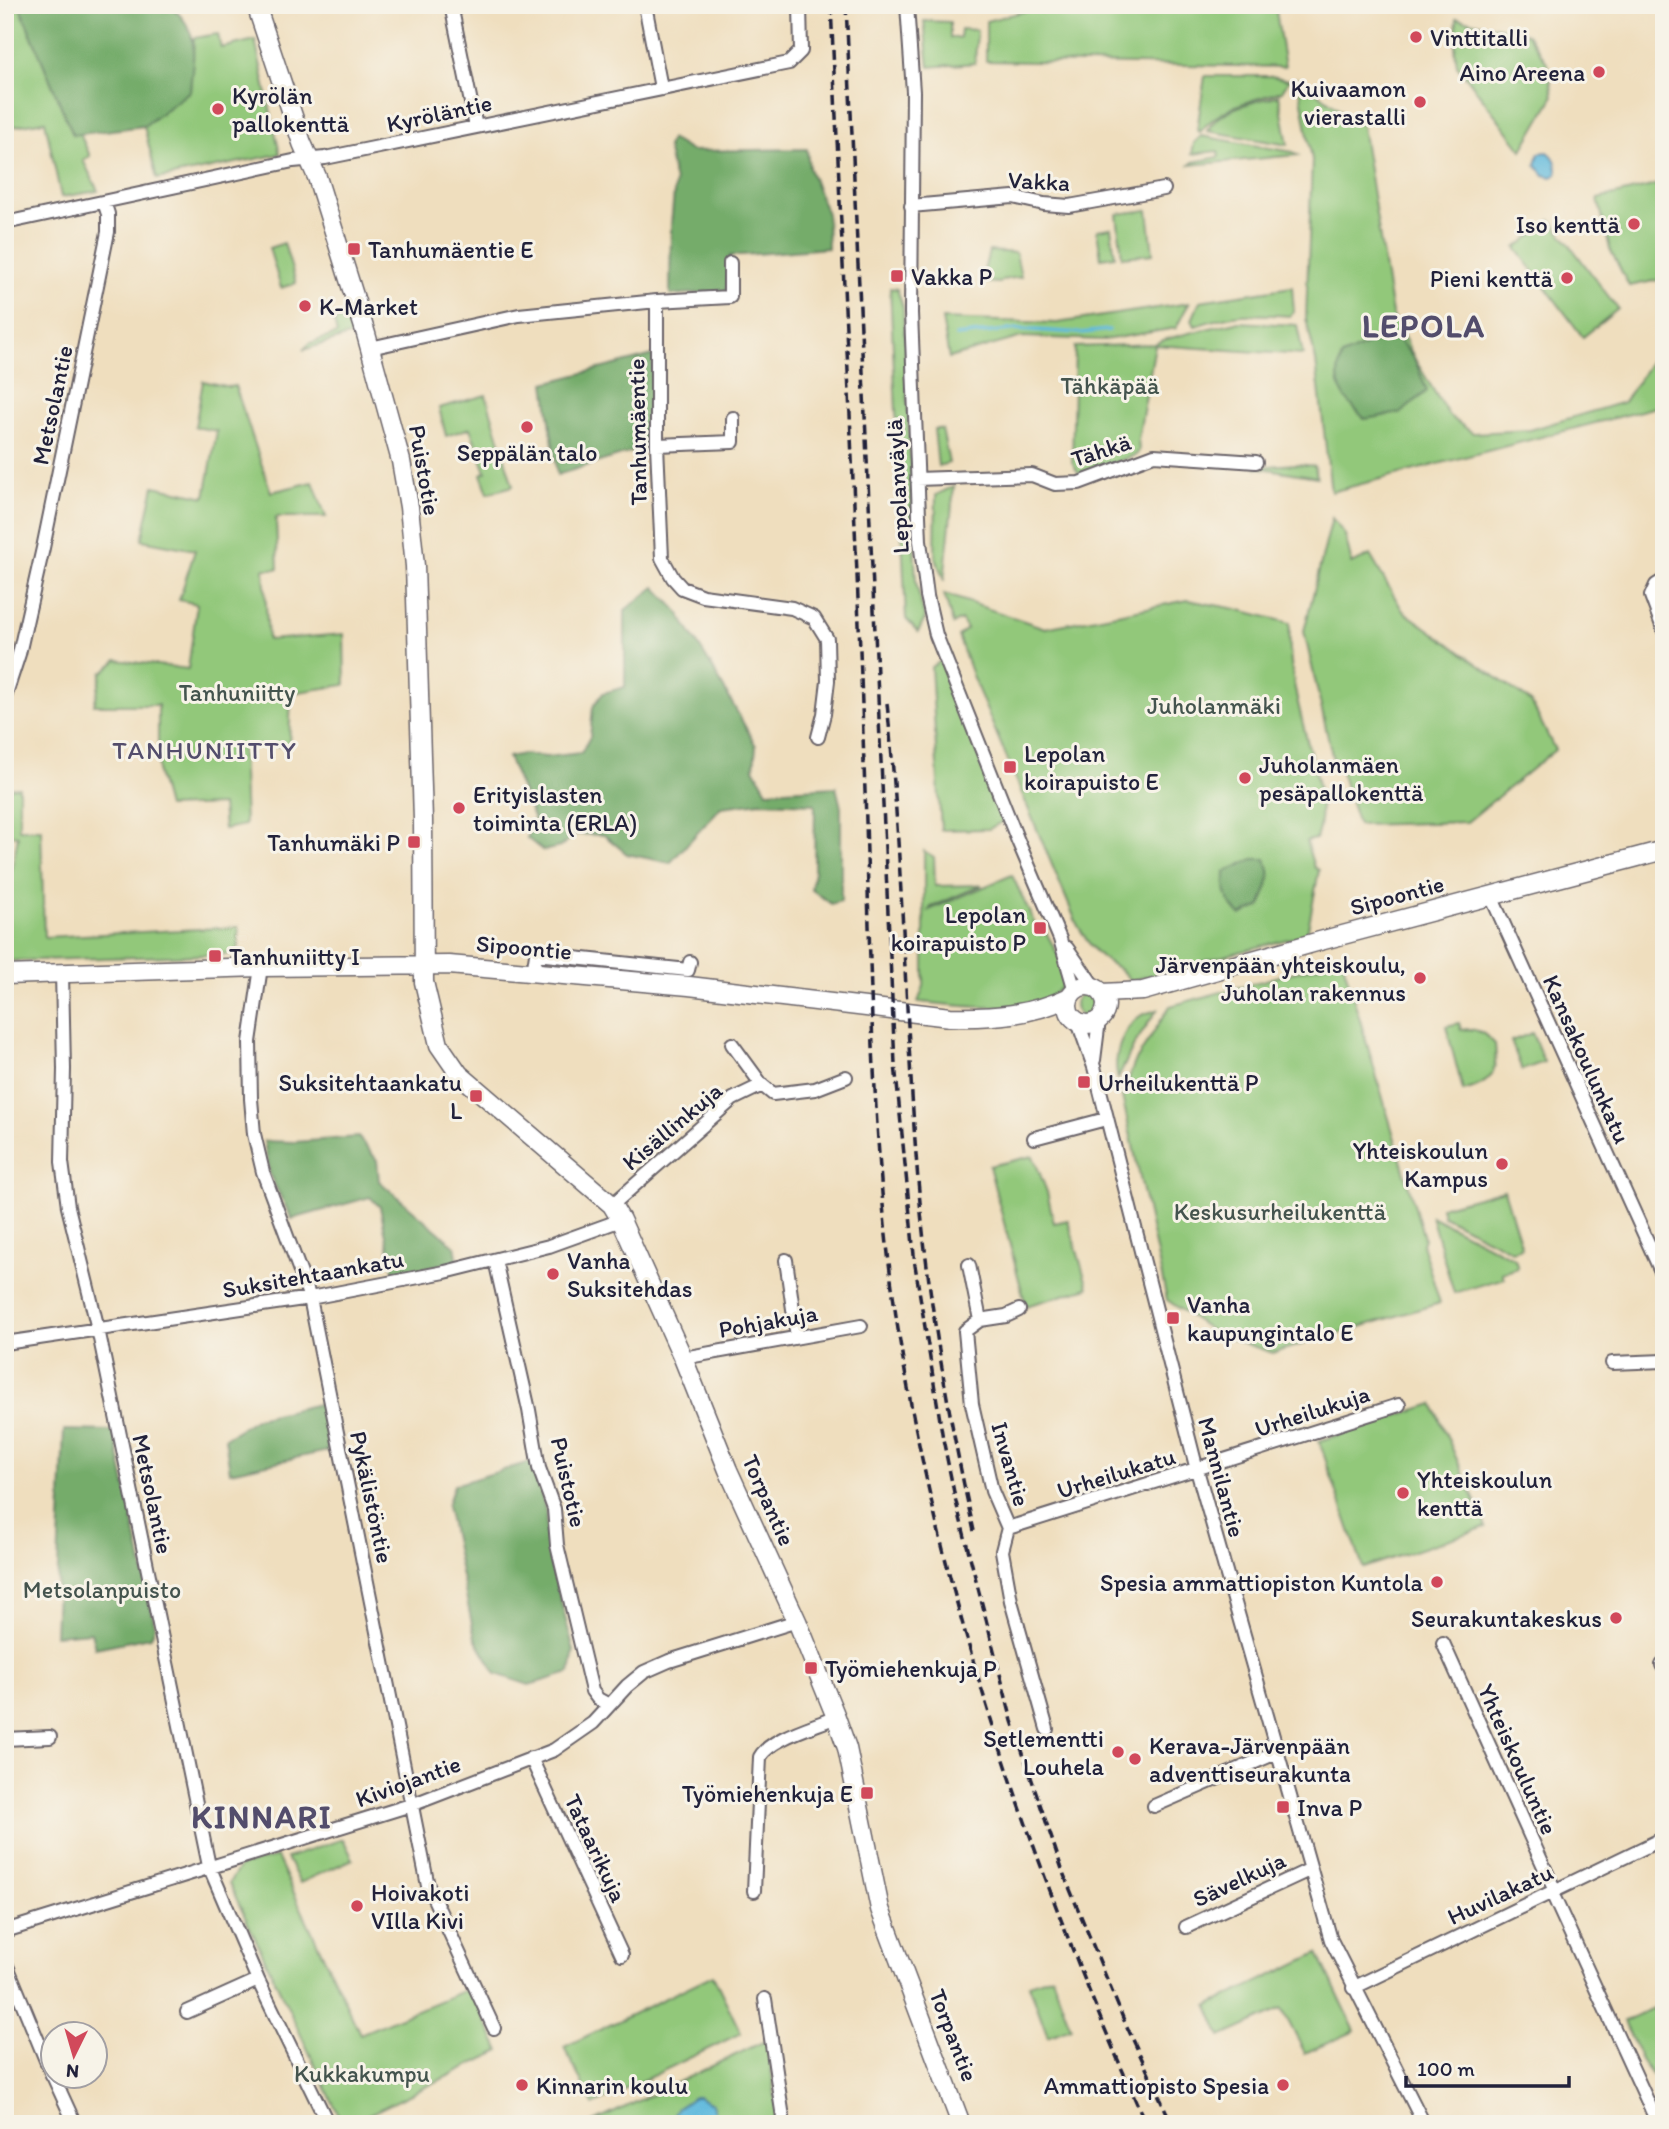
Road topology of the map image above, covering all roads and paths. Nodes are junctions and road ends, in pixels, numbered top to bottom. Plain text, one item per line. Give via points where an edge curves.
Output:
1 (256, 5) edge
2 (451, 5) edge
3 (645, 5) edge
4 (800, 5) edge
5 (907, 5) edge
6 (662, 88) junction
7 (476, 127) junction
8 (310, 159) junction
9 (1164, 189) dead end
10 (104, 202) junction
11 (911, 206) junction
12 (5, 223) edge
13 (730, 263) dead end
14 (657, 301) junction
15 (370, 348) junction
16 (733, 418) dead end
17 (657, 445) junction
18 (1256, 462) dead end
19 (917, 479) junction
20 (1664, 580) edge
21 (1664, 631) edge
22 (5, 697) edge
23 (818, 737) dead end
24 (1664, 850) edge
25 (1491, 895) junction
26 (1060, 939) junction
27 (690, 962) dead end
28 (424, 965) junction
29 (261, 967) junction
30 (62, 972) junction
31 (533, 973) junction
32 (5, 975) edge
33 (1099, 991) junction
34 (1143, 991) junction
35 (1072, 994) junction
36 (1037, 1011) junction
37 (1101, 1017) junction
38 (1075, 1020) junction
39 (732, 1044) dead end
40 (1094, 1067) junction
41 (846, 1077) dead end
42 (762, 1085) junction
43 (1106, 1119) junction
44 (1034, 1138) dead end
45 (617, 1213) junction
46 (495, 1260) junction
47 (786, 1260) dead end
48 (969, 1265) dead end
49 (1664, 1278) edge
50 (310, 1298) junction
51 (1019, 1310) dead end
52 (980, 1320) junction
53 (861, 1326) dead end
54 (98, 1329) junction
55 (797, 1337) junction
56 (5, 1343) edge
57 (683, 1358) junction
58 (1664, 1361) edge
59 (1612, 1363) dead end
60 (1399, 1405) dead end
61 (1197, 1470) junction
62 (1008, 1528) junction
63 (797, 1621) junction
64 (1443, 1643) dead end
65 (609, 1705) junction
66 (836, 1717) junction
67 (1047, 1729) dead end
68 (50, 1737) dead end
69 (5, 1739) edge
70 (1276, 1753) junction
71 (531, 1758) junction
72 (414, 1804) junction
73 (1154, 1807) dead end
74 (1664, 1838) edge
75 (209, 1866) junction
76 (1309, 1870) junction
77 (754, 1891) dead end
78 (1554, 1892) junction
79 (1186, 1927) dead end
80 (5, 1931) edge
81 (622, 1955) dead end
82 (5, 1961) edge
83 (258, 1980) junction
84 (1353, 1988) junction
85 (765, 1999) dead end
86 (187, 2012) dead end
87 (494, 2028) dead end
88 (38, 2040) edge
89 (59, 2090) edge
90 (75, 2124) edge
91 (328, 2124) edge
92 (784, 2124) edge
93 (961, 2124) edge
94 (1424, 2124) edge
95 (1658, 2124) edge

1 - 8 street, Puistotie
2 - 7 street
3 - 6 street
4 - 6 street, Kyröläntie via 801,51 789,63
5 - 11 street, Lepolanväylä via 913,92
6 - 7 street, Kyröläntie
7 - 8 street, Kyröläntie
8 - 10 street, Kyröläntie
8 - 15 street, Puistotie
9 - 11 street, Vakka via 1069,206 1013,197
10 - 12 street, Kyröläntie
10 - 22 street, Metsolantie via 108,232 86,348 22,643
11 - 19 street, Lepolanväylä
13 - 14 street via 730,297
14 - 15 street via 519,315
14 - 17 street, Tanhumäentie
15 - 28 street, Puistotie via 401,461 415,566
16 - 17 street via 733,442
17 - 23 street, Tanhumäentie via 662,558 673,578 682,588 703,596 792,608 814,618 827,639 828,681
18 - 19 street, Tähkä via 1154,455 1079,483 1055,484 1032,475
19 - 26 street, Lepolanväylä via 922,563 936,635
20 - 21 street via 1651,596
24 - 25 street, Sipoontie
25 - 34 street, Sipoontie
25 - 49 street, Kansakoulunkatu
26 - 33 street, Lepolanväylä
26 - 35 street, Lepolanväylä
27 - 31 street via 688,970 536,954
28 - 29 street, Sipoontie
28 - 31 street, Sipoontie
28 - 45 street, Torpantie via 439,1045 459,1074
29 - 30 street, Sipoontie
29 - 50 street, Pykälistöntie via 250,1042 254,1134 262,1172
30 - 32 street, Sipoontie
30 - 54 street, Metsolantie via 62,1162 68,1207
31 - 36 street, Sipoontie via 690,986 950,1017
33 - 34 street, Sipoontie
33 - 35 street via 1081,988
33 - 37 street via 1105,1007
34 - 37 street, Sipoontie
35 - 36 street, Sipoontie
35 - 38 street via 1068,1004
36 - 38 street, Sipoontie
37 - 38 street via 1085,1024
37 - 40 street, Mannilantie
38 - 40 street, Mannilantie
39 - 42 street, Kisällinkuja
40 - 43 street, Mannilantie
41 - 42 street, Kisällinkuja via 815,1089 773,1094
42 - 45 street, Kisällinkuja via 733,1099
43 - 44 street
43 - 61 street, Mannilantie
45 - 46 street, Suksitehtaankatu via 549,1246
45 - 57 street, Torpantie
46 - 50 street, Suksitehtaankatu
46 - 65 street, Puistotie via 592,1691
47 - 55 street
48 - 52 street
50 - 54 street, Suksitehtaankatu
50 - 72 street, Pykälistöntie
51 - 52 street
52 - 62 street, Invantie via 965,1331 972,1404 992,1490
53 - 55 street, Pohjakuja
54 - 56 street, Suksitehtaankatu
54 - 75 street, Metsolantie
55 - 57 street, Pohjakuja
57 - 63 street, Torpantie
58 - 59 street
60 - 61 street, Urheilukuja
61 - 62 street, Urheilukatu
61 - 70 street, Mannilantie
62 - 67 street, Invantie via 1002,1551 1011,1601
63 - 65 street, Kiviojantie via 644,1672
63 - 66 street, Torpantie
64 - 78 street, Yhteiskouluntie
65 - 71 street, Kiviojantie via 576,1736
66 - 77 street via 776,1742 760,1757
66 - 93 street, Torpantie via 847,1748 880,1909
68 - 69 street
70 - 73 street
70 - 76 street, Mannilantie
71 - 72 street, Kiviojantie
71 - 81 street, Tataarikuja
72 - 75 street, Kiviojantie
72 - 87 street, Pykälistöntie via 429,1886
74 - 78 street, Huvilakatu
75 - 80 street, Kiviojantie
75 - 83 street, Metsolantie
76 - 79 street, Sävelkuja
76 - 84 street, Mannilantie via 1331,1940
78 - 84 street, Huvilakatu
78 - 95 street, Yhteiskouluntie
82 - 88 street
83 - 86 street
83 - 91 street, Metsolantie
84 - 94 street, Mannilantie
85 - 92 street
89 - 90 street

